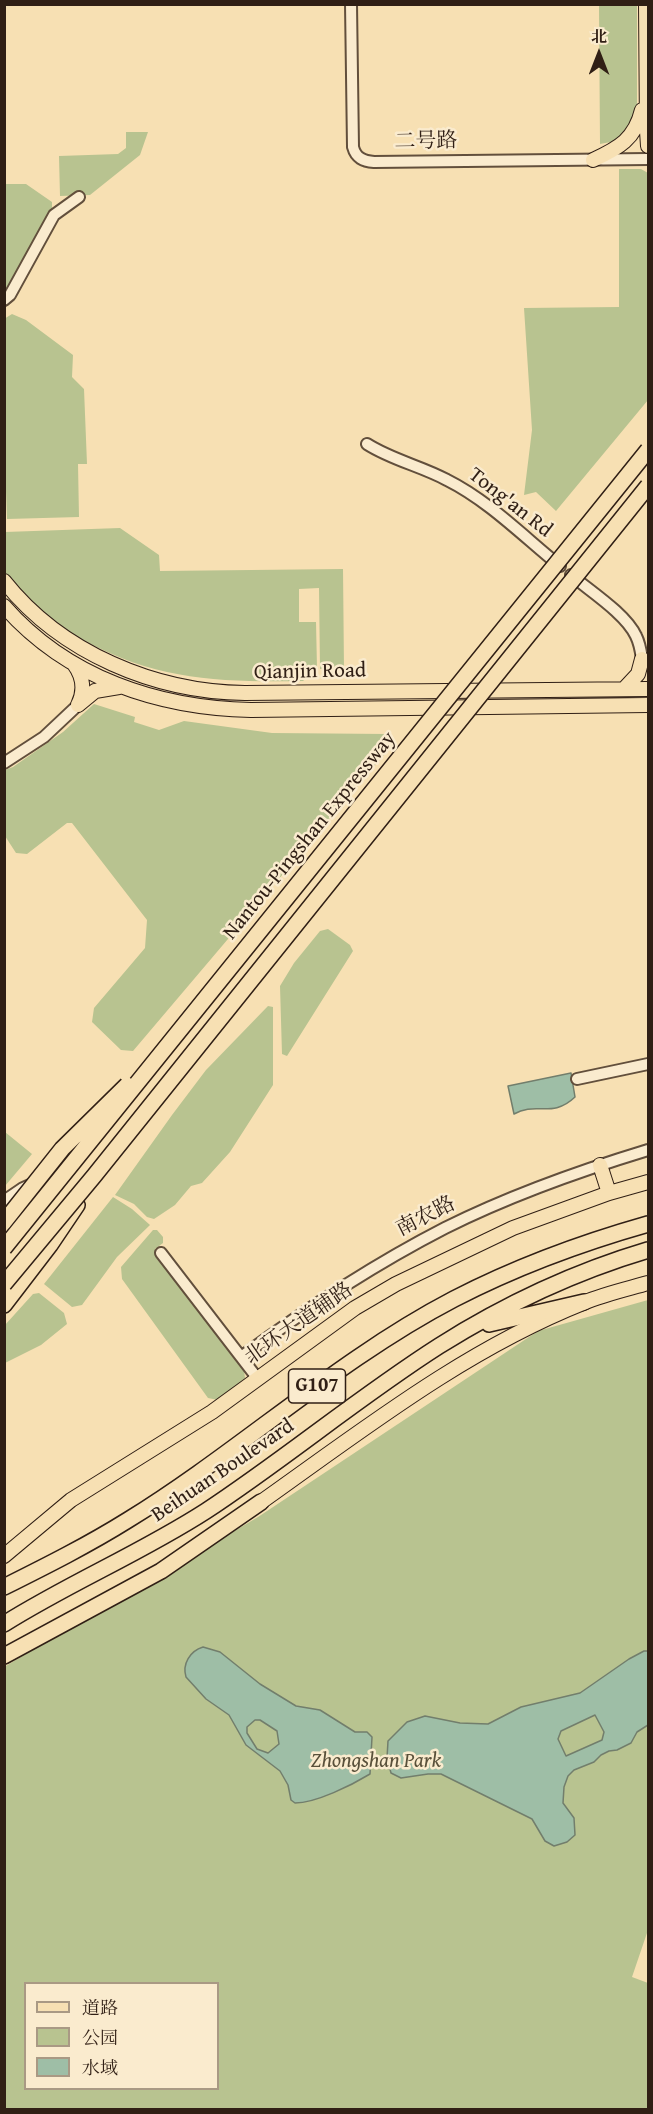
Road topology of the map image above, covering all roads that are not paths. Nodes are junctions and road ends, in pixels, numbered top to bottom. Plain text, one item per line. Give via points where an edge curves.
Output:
1 (351, 4) edge
2 (646, 4) edge
3 (646, 90) junction
4 (648, 146) edge
5 (648, 159) edge
6 (593, 160) junction
7 (79, 197) dead end
8 (4, 300) edge
9 (367, 444) dead end
10 (648, 450) edge
11 (648, 486) edge
12 (4, 582) edge
13 (4, 606) edge
14 (46, 624) junction
15 (35, 637) junction
16 (68, 639) junction
17 (58, 654) junction
18 (72, 663) junction
19 (645, 666) edge
20 (123, 686) junction
21 (624, 689) junction
22 (648, 689) edge
23 (78, 705) junction
24 (648, 705) edge
25 (403, 757) dead end
26 (4, 763) edge
27 (159, 1058) junction
28 (648, 1064) edge
29 (577, 1079) dead end
30 (648, 1150) edge
31 (81, 1162) junction
32 (600, 1166) junction
33 (93, 1176) junction
34 (648, 1182) edge
35 (609, 1193) junction
36 (4, 1201) edge
37 (4, 1222) edge
38 (648, 1224) edge
39 (4, 1248) edge
40 (648, 1250) edge
41 (161, 1253) dead end
42 (4, 1258) edge
43 (648, 1283) edge
44 (4, 1284) edge
45 (584, 1302) junction
46 (4, 1305) edge
47 (468, 1329) junction
48 (241, 1357) junction
49 (258, 1379) junction
50 (261, 1502) joint
51 (4, 1556) edge
52 (4, 1587) edge
53 (36, 1604) junction
54 (4, 1618) edge
55 (4, 1624) edge
56 (4, 1656) edge

1 - 6 street, 二号路 via 353,147 358,156 374,162
2 - 3 main road
3 - 4 main road
3 - 6 main road via 631,135
5 - 6 street, 二号路
7 - 8 street via 54,214
9 - 19 street, Tong'an Rd via 468,491 621,617 637,638
10 - 27 highway, Nantou-Pingshan Expressway, bridge
11 - 33 highway, Nantou-Pingshan Expressway, bridge
12 - 14 main road, Qianjin Road
13 - 15 main road, Qianjin Road
14 - 15 main road via 46,636
14 - 16 main road, Qianjin Road
15 - 17 main road, Qianjin Road
16 - 17 main road via 56,641 54,649
16 - 21 main road, Qianjin Road via 152,679 224,693
17 - 18 main road, Qianjin Road
18 - 20 main road, Qianjin Road
18 - 23 main road via 82,683
19 - 21 main road
20 - 23 main road via 95,691
20 - 24 main road, Qianjin Road via 187,705 230,709
21 - 22 main road, Qianjin Road
23 - 26 street via 51,732
25 - 31 street
27 - 37 highway, bridge via 62,1149
27 - 39 highway, Nantou-Pingshan Expressway, bridge
28 - 29 street
30 - 32 street, 南农路
31 - 36 street via 23,1188
31 - 42 street
32 - 35 main road
32 - 48 street, 南农路 via 484,1210 416,1243 326,1296
33 - 44 highway, Nantou-Pingshan Expressway, bridge
33 - 46 highway, bridge via 50,1245
34 - 35 main road, 北环大道辅路
35 - 49 main road, 北环大道辅路 via 513,1227 396,1284 355,1308
38 - 52 highway, Beihuan Boulevard / G107 via 553,1254 453,1300 339,1371 128,1520
40 - 47 highway, Beihuan Boulevard / G107 via 561,1281
41 - 48 street
43 - 45 main road
45 - 47 highway
45 - 50 main road via 448,1371
47 - 53 highway, Beihuan Boulevard / G107 via 206,1510 126,1558
48 - 49 street
49 - 51 main road, 北环大道辅路 via 71,1500
50 - 56 highway via 160,1571
53 - 54 main road, Beihuan Boulevard
53 - 55 highway, G107

